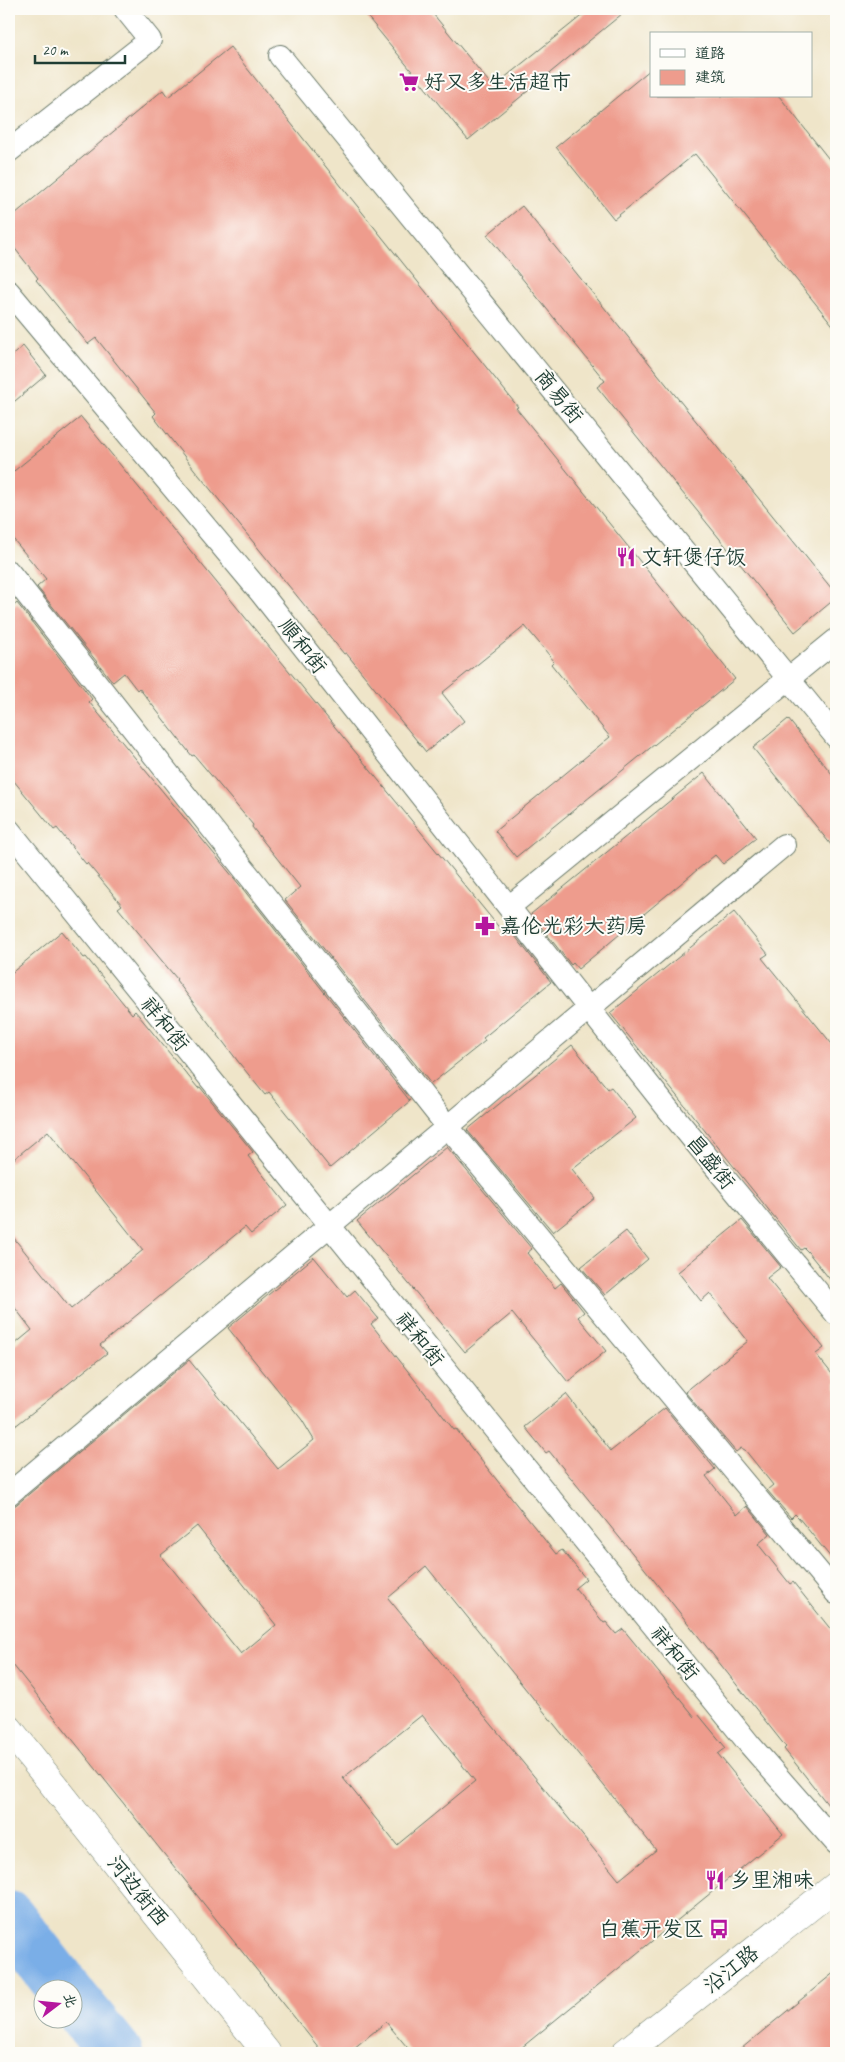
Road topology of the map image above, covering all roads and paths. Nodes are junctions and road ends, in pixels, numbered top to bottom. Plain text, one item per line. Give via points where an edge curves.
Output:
1 (125, 9) edge
2 (280, 56) dead end
3 (9, 151) edge
4 (9, 292) edge
5 (9, 572) edge
6 (836, 640) edge
7 (789, 678) junction
8 (836, 737) edge
9 (9, 830) edge
10 (784, 845) dead end
11 (509, 908) junction
12 (589, 1007) junction
13 (447, 1126) junction
14 (328, 1225) junction
15 (836, 1314) edge
16 (9, 1494) edge
17 (836, 1593) edge
18 (9, 1728) edge
19 (836, 1843) edge
20 (836, 1886) edge
21 (634, 2051) edge
22 (267, 2053) edge

1 - 3 street via 150,40
2 - 7 street, 商易街
4 - 11 street, 順和街 via 261,593
5 - 13 street
6 - 7 street
7 - 8 street, 商易街
7 - 11 street
9 - 14 street, 祥和街
10 - 12 street
11 - 12 street, 順和街
12 - 13 street
12 - 15 street, 昌盛街
13 - 14 street
13 - 17 street
14 - 16 street
14 - 19 street, 祥和街 via 744,1737
18 - 22 street, 河边街西
20 - 21 street, 沿江路

